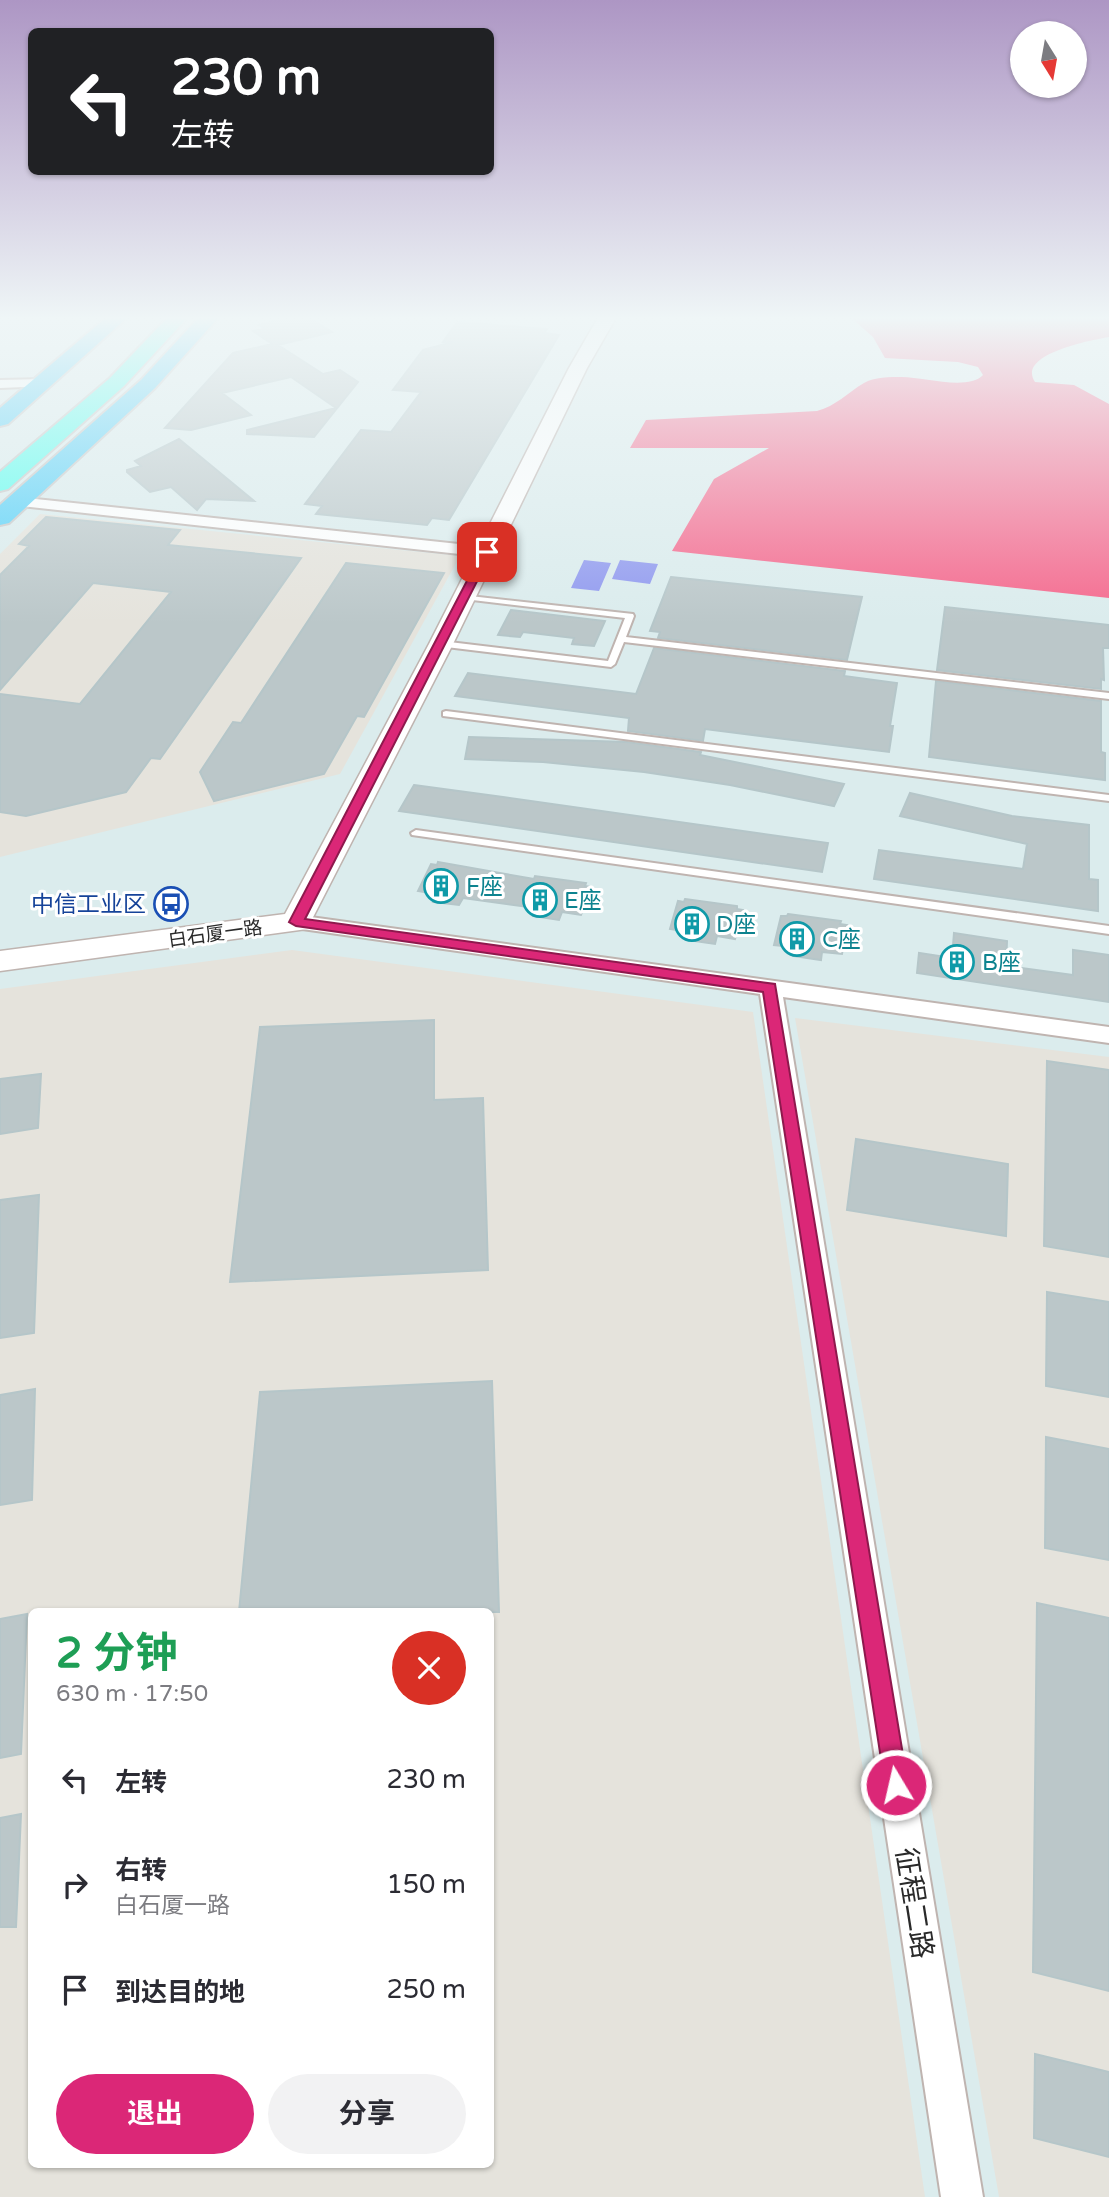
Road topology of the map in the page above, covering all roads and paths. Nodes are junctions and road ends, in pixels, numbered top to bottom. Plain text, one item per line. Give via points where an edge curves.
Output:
1 (75, 419) edge
2 (110, 419) edge
3 (553, 419) edge
4 (0, 484) edge
5 (17, 502) junction
6 (0, 518) edge
7 (487, 552) junction
8 (464, 597) junction
9 (621, 639) junction
10 (441, 644) junction
11 (1109, 696) edge
12 (446, 714) dead end
13 (1109, 798) edge
14 (416, 833) dead end
15 (296, 922) junction
16 (1109, 930) edge
17 (0, 961) edge
18 (770, 988) junction
19 (1109, 1035) edge
20 (962, 2197) edge

1 - 4 highway
2 - 5 main road
3 - 7 street
5 - 6 main road
5 - 7 street
7 - 8 street
8 - 9 lane via 630,616
8 - 10 street
9 - 10 lane via 611,664
9 - 11 lane
10 - 15 street
12 - 13 lane
14 - 16 lane
15 - 17 street, 白石厦一路
15 - 18 street
18 - 19 street
18 - 20 street, 征程二路

